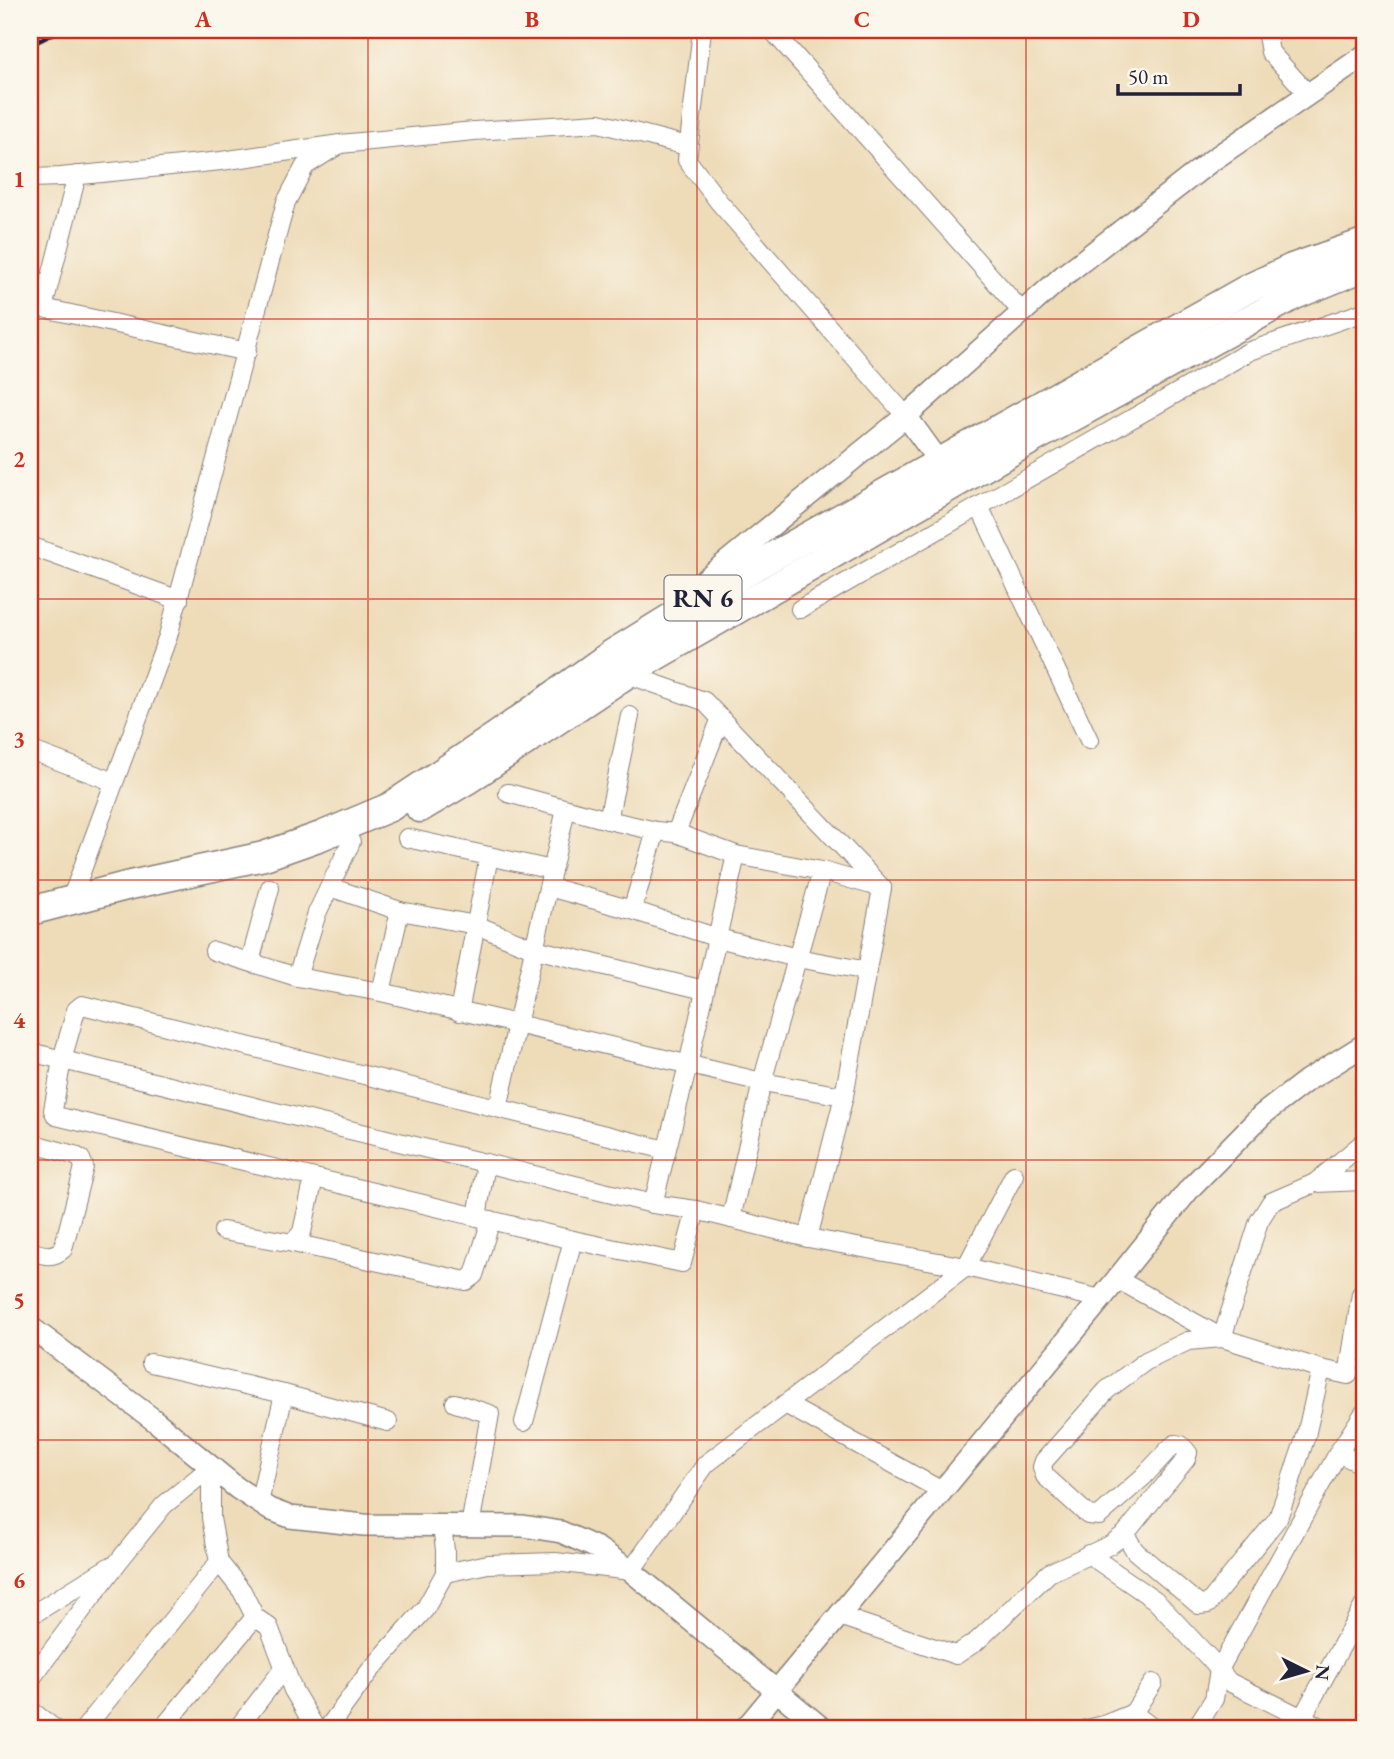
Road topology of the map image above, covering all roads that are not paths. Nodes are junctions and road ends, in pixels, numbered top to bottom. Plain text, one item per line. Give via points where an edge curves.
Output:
1 (702, 30) edge
2 (772, 30) edge
3 (1266, 30) edge
4 (1364, 56) edge
5 (1308, 95) junction
6 (340, 144) junction
7 (687, 146) junction
8 (77, 175) junction
9 (30, 178) edge
10 (1364, 243) edge
11 (1364, 267) edge
12 (1364, 312) edge
13 (1023, 313) junction
14 (247, 352) junction
15 (906, 416) junction
16 (947, 473) junction
17 (979, 506) junction
18 (30, 546) edge
19 (811, 568) junction
20 (825, 595) junction
21 (179, 600) junction
22 (800, 609) dead end
23 (620, 664) junction
24 (630, 716) dead end
25 (721, 718) junction
26 (1089, 740) dead end
27 (30, 750) edge
28 (114, 782) junction
29 (508, 793) dead end
30 (565, 809) junction
31 (608, 820) junction
32 (656, 831) junction
33 (676, 833) junction
34 (407, 838) dead end
35 (351, 842) junction
36 (736, 855) junction
37 (489, 856) junction
38 (822, 871) junction
39 (550, 879) junction
40 (330, 887) junction
41 (270, 888) dead end
42 (882, 888) junction
43 (68, 908) junction
44 (632, 910) junction
45 (30, 911) edge
46 (400, 911) junction
47 (30, 923) edge
48 (476, 925) junction
49 (718, 938) junction
50 (535, 949) junction
51 (214, 951) dead end
52 (797, 958) junction
53 (250, 962) junction
54 (868, 971) junction
55 (297, 977) junction
56 (704, 990) junction
57 (381, 992) junction
58 (459, 1012) junction
59 (517, 1025) junction
60 (1364, 1045) edge
61 (30, 1052) edge
62 (62, 1060) junction
63 (688, 1065) junction
64 (762, 1082) junction
65 (844, 1096) junction
66 (498, 1108) junction
67 (1364, 1142) edge
68 (30, 1143) edge
69 (666, 1150) junction
70 (486, 1163) junction
71 (1014, 1175) dead end
72 (314, 1178) junction
73 (1364, 1181) edge
74 (1315, 1183) junction
75 (653, 1204) junction
76 (696, 1210) junction
77 (484, 1218) junction
78 (731, 1219) junction
79 (223, 1231) dead end
80 (808, 1238) junction
81 (573, 1240) junction
82 (293, 1243) junction
83 (30, 1251) edge
84 (966, 1267) junction
85 (1117, 1279) junction
86 (1364, 1295) edge
87 (1101, 1299) junction
88 (30, 1327) edge
89 (1222, 1338) junction
90 (152, 1363) dead end
91 (1321, 1369) junction
92 (284, 1394) junction
93 (456, 1403) dead end
94 (785, 1404) junction
95 (1364, 1413) edge
96 (388, 1422) dead end
97 (524, 1422) dead end
98 (1338, 1453) junction
99 (1364, 1465) edge
100 (211, 1467) junction
101 (942, 1491) junction
102 (259, 1503) junction
103 (442, 1525) junction
104 (470, 1526) junction
105 (1125, 1534) junction
106 (1088, 1554) junction
107 (118, 1562) junction
108 (219, 1562) junction
109 (631, 1571) junction
110 (445, 1573) junction
111 (1364, 1605) edge
112 (31, 1614) edge
113 (839, 1616) junction
114 (255, 1617) junction
115 (284, 1668) junction
116 (1219, 1670) junction
117 (30, 1680) edge
118 (1153, 1684) dead end
119 (776, 1691) junction
120 (30, 1710) edge
121 (1133, 1713) junction
122 (1302, 1718) junction
123 (55, 1729) edge
124 (84, 1729) edge
125 (162, 1729) edge
126 (237, 1729) edge
127 (316, 1729) edge
128 (327, 1729) edge
129 (745, 1729) edge
130 (822, 1729) edge
131 (1087, 1729) edge
132 (1154, 1729) edge
133 (1195, 1729) edge
134 (1325, 1729) edge

1 - 7 street
2 - 13 street
3 - 5 street via 1270,52
4 - 5 street
5 - 13 street via 1211,161 1063,276
6 - 7 street via 599,123
6 - 8 street
6 - 14 street via 305,166 286,202
7 - 15 street via 687,160 719,202
8 - 9 street
8 - 14 street via 43,307
10 - 16 main road, RN 6 via 1249,288
11 - 16 main road, RN 6 via 1295,295 1036,437
12 - 17 street via 1250,351
13 - 15 street
14 - 21 street
15 - 16 street
15 - 23 street
16 - 19 main road, RN 6
16 - 23 main road, RN 6 via 752,569
17 - 20 street
17 - 26 street
18 - 21 street
19 - 20 street
19 - 23 main road, RN 6
20 - 22 street
21 - 28 street
23 - 25 street via 704,701
23 - 35 main road, RN 6 via 467,780
23 - 43 main road, RN 6 via 498,735 390,807 264,856
24 - 31 street
25 - 33 street
25 - 42 street
27 - 28 street
28 - 43 street
29 - 30 street
30 - 31 street
30 - 39 street
31 - 32 street
32 - 33 street
32 - 44 street
33 - 36 street
34 - 37 street
35 - 40 street
35 - 43 main road, RN 6 via 315,855
36 - 38 street
36 - 49 street
37 - 39 street
37 - 48 street
38 - 42 street
38 - 52 street
39 - 44 street
39 - 50 street
40 - 46 street
40 - 55 street
41 - 53 street
42 - 54 street
43 - 45 main road, RN 6
43 - 47 main road, RN 6
44 - 49 street
46 - 48 street
46 - 57 street
48 - 50 street
48 - 58 street
49 - 52 street
49 - 56 street
50 - 56 street
50 - 59 street
51 - 53 street
52 - 54 street
52 - 64 street
53 - 55 street
54 - 65 street
55 - 57 street
56 - 63 street
57 - 58 street
58 - 59 street
59 - 63 street
59 - 66 street
60 - 85 street via 1262,1115 1191,1187
61 - 62 street
62 - 66 street via 76,1010 82,1005
62 - 70 street
62 - 72 street via 53,1110 56,1116
63 - 64 street
63 - 69 street
64 - 65 street
64 - 78 street
65 - 80 street
66 - 69 street
67 - 74 street
68 - 83 street via 74,1154 83,1167 63,1249 49,1256
69 - 75 street
70 - 75 street
70 - 77 street
71 - 84 street
72 - 77 street
72 - 82 street via 303,1232
73 - 74 street
74 - 89 street via 1271,1202 1259,1221
75 - 76 street
76 - 78 street
76 - 81 street via 682,1263
77 - 81 street
77 - 82 street via 474,1275 466,1281
78 - 80 street
79 - 82 street
80 - 84 street
81 - 97 street
84 - 87 street
84 - 94 street
85 - 87 street
85 - 89 street
86 - 91 street via 1348,1375
87 - 101 street
88 - 100 street
89 - 91 street
89 - 105 street via 1188,1341 1146,1362 1107,1390 1044,1461 1045,1476 1094,1517 1171,1447 1181,1445 1188,1453 1186,1459
90 - 92 street
91 - 105 street via 1306,1436 1278,1518 1208,1604 1199,1605 1135,1551
92 - 96 street
92 - 102 street
93 - 104 street via 490,1414
94 - 101 street
94 - 109 street via 706,1464
95 - 98 street
98 - 99 street
98 - 116 street
100 - 102 street
100 - 107 street via 164,1505
100 - 108 street via 211,1518
101 - 113 street
102 - 103 street via 290,1517 364,1525
103 - 104 street
103 - 110 street
104 - 109 street via 561,1532 597,1548
105 - 106 street
106 - 113 street via 1049,1573 956,1655
106 - 116 street via 1154,1600
107 - 112 street
107 - 117 street
108 - 114 street via 243,1591
108 - 124 street
109 - 110 street via 555,1562 488,1564
109 - 119 street
110 - 128 street via 425,1609 369,1672
111 - 122 street
113 - 119 street
114 - 115 street via 269,1627
114 - 125 street
115 - 126 street
115 - 127 street
116 - 122 street via 1229,1682
116 - 133 street via 1214,1699
118 - 121 street
119 - 129 street
119 - 130 street
120 - 123 street
121 - 131 street
121 - 132 street
122 - 134 street

